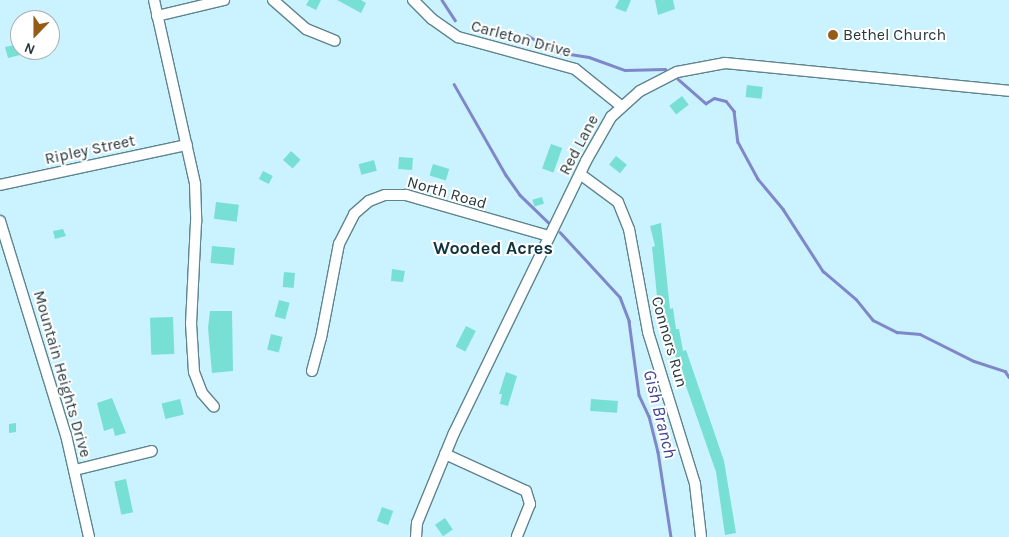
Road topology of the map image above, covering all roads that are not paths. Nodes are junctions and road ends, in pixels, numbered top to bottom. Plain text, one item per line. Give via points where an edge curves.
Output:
1 (154, 0) edge
2 (224, 0) edge
3 (273, 0) edge
4 (413, 0) edge
5 (157, 16) junction
6 (335, 41) dead end
7 (1009, 91) edge
8 (621, 106) junction
9 (187, 145) junction
10 (580, 174) junction
11 (0, 185) edge
12 (0, 221) edge
13 (549, 236) junction
14 (3, 243) edge
15 (312, 371) dead end
16 (214, 407) dead end
17 (152, 451) dead end
18 (445, 454) junction
19 (75, 470) junction
20 (89, 537) edge
21 (416, 537) edge
22 (517, 537) edge
23 (702, 537) edge

1 - 5 street
2 - 5 street
3 - 6 street via 306,29
4 - 8 street, Carleton Drive via 432,19 458,37 574,69
5 - 9 street
7 - 8 street, Red Lane via 724,63 677,72 640,91
8 - 10 street, Red Lane via 604,127
9 - 11 street, Ripley Street
9 - 16 street via 196,205 193,355 197,384
10 - 13 street, Red Lane
10 - 23 street, Connors Run via 618,202 629,229 648,332 695,484
12 - 14 street, Mountain Heights Drive
13 - 15 street, North Road via 406,195 385,195 368,201 354,214 339,244
13 - 18 street, Red Lane
14 - 19 street, Mountain Heights Drive via 46,364
17 - 19 street
18 - 21 street, Red Lane via 418,522
18 - 22 street via 526,491 530,504
19 - 20 street, Mountain Heights Drive

